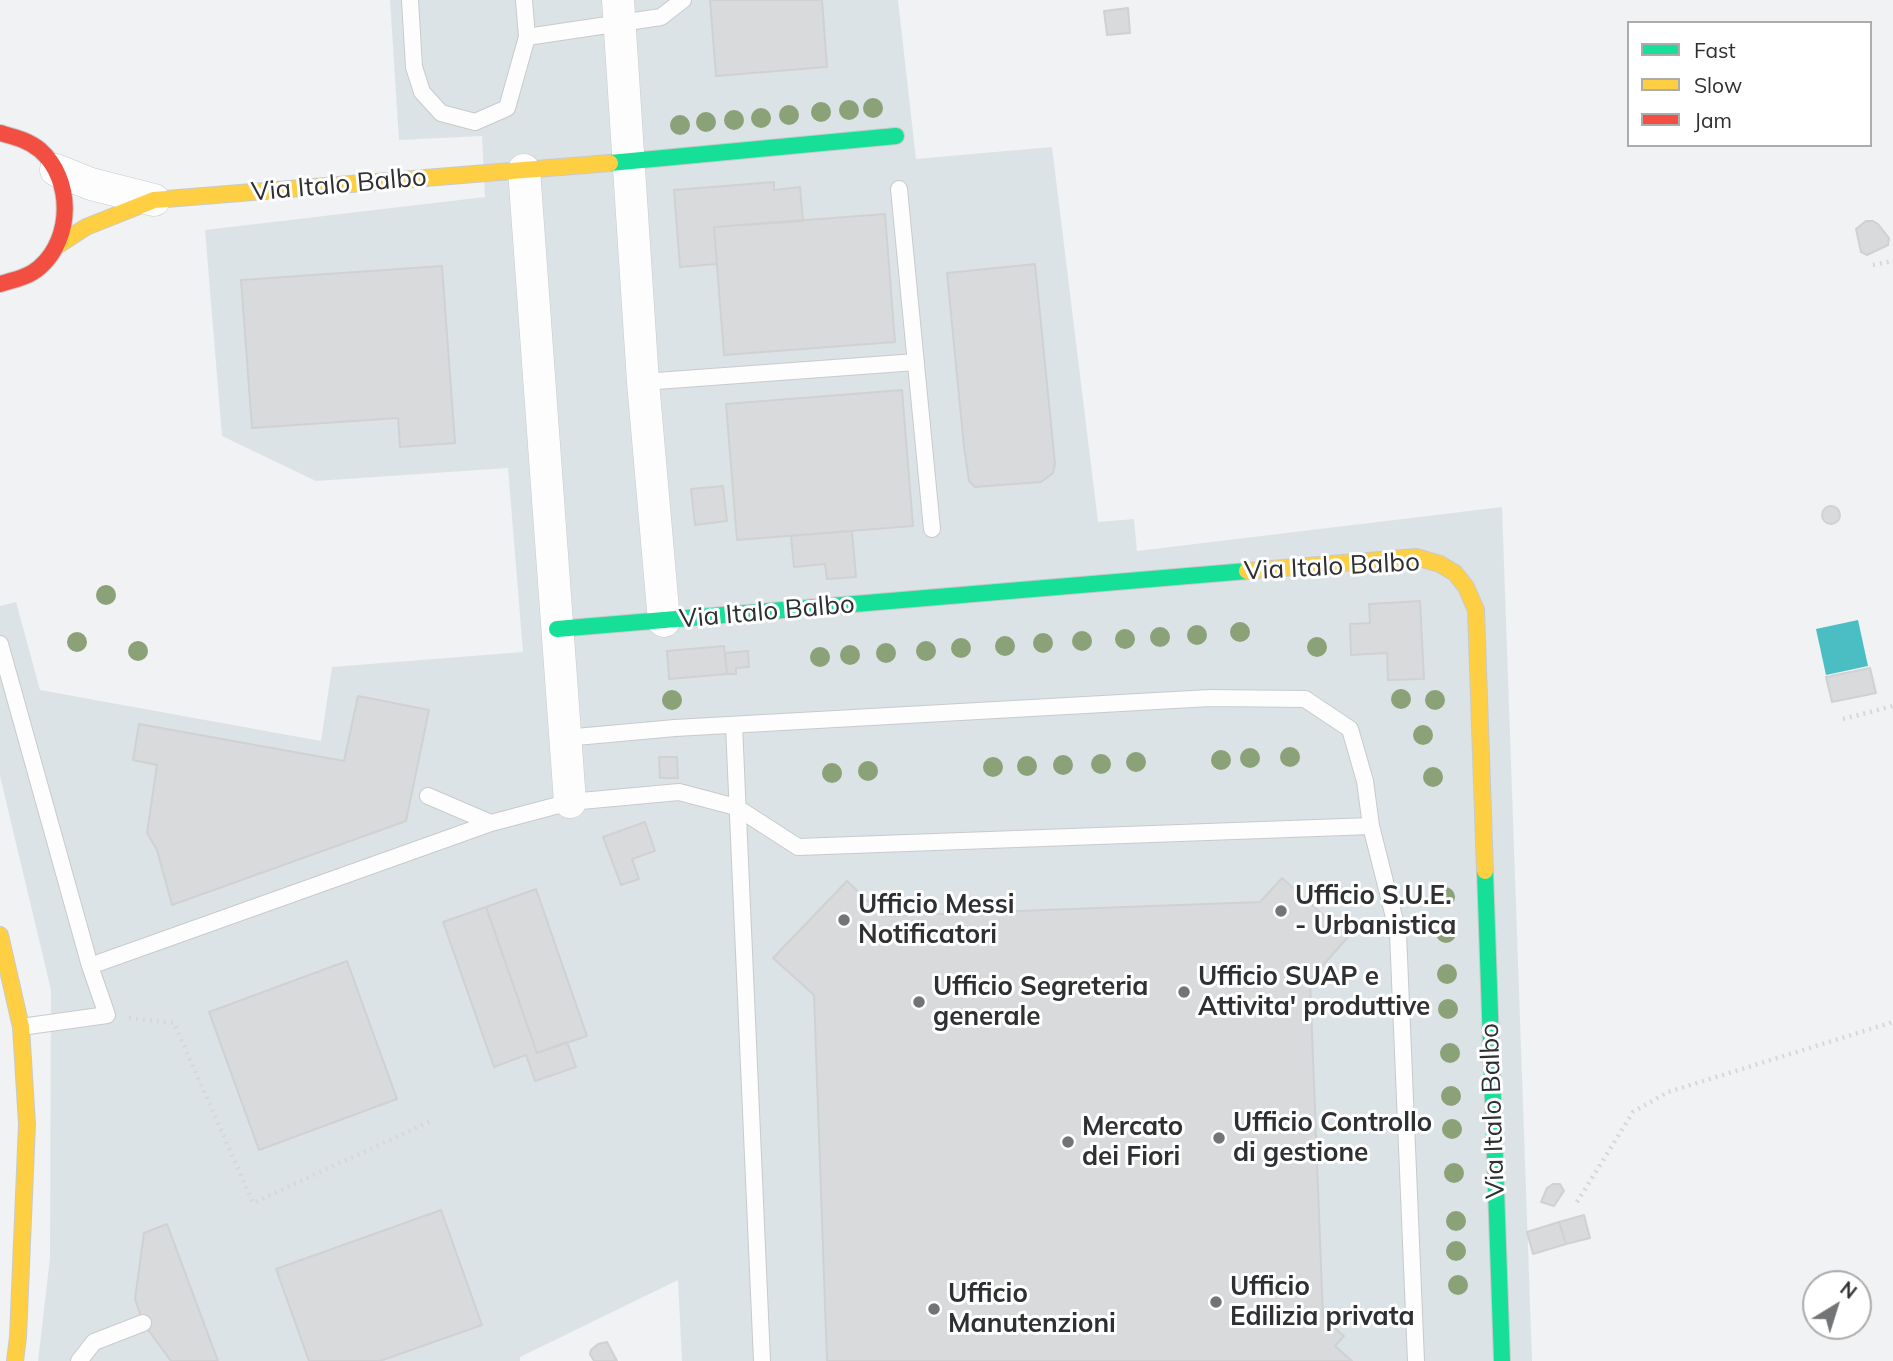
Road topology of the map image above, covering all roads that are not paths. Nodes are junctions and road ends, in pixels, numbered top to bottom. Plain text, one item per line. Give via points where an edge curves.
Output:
1 (410, 0) edge
2 (524, 0) edge
3 (682, 0) edge
4 (619, 11) edge
5 (527, 37) junction
6 (3, 131) edge
7 (896, 136) dead end
8 (629, 161) junction
9 (55, 170) junction
10 (524, 170) junction
11 (899, 189) dead end
12 (154, 200) junction
13 (57, 246) junction
14 (0, 284) edge
15 (916, 362) junction
16 (643, 382) junction
17 (932, 529) dead end
18 (664, 621) junction
19 (557, 628) junction
20 (0, 644) edge
21 (733, 725) junction
22 (565, 738) junction
23 (428, 796) dead end
24 (570, 802) junction
25 (736, 807) junction
26 (491, 823) junction
27 (1371, 826) junction
28 (0, 935) edge
29 (90, 966) junction
30 (21, 1027) junction
31 (20, 1294) junction
32 (1, 1296) edge
33 (144, 1323) dead end
34 (15, 1361) edge
35 (79, 1361) edge
36 (762, 1361) edge
37 (1416, 1361) edge
38 (1502, 1361) edge

1 - 5 lane via 414,67 422,92 441,113 475,122 507,108
2 - 5 lane
3 - 4 lane via 661,17
4 - 5 lane
4 - 8 street, Via Italo Balbo
6 - 9 street via 29,143
7 - 8 street, Via Italo Balbo
8 - 10 street, Via Italo Balbo
8 - 16 street, Via Italo Balbo
9 - 12 street
9 - 13 street via 66,199 66,222
10 - 12 street, Via Italo Balbo
10 - 19 street
11 - 15 lane
12 - 13 street, Via Italo Balbo via 86,227
13 - 14 street via 42,265 22,279
15 - 16 lane
15 - 17 lane
16 - 18 street, Via Italo Balbo
18 - 19 street, Via Italo Balbo
18 - 38 street, Via Italo Balbo via 1416,558 1448,565 1465,584 1476,610
19 - 22 street
20 - 29 lane
21 - 22 lane
21 - 25 lane
21 - 27 lane via 1210,698 1305,699 1350,729 1365,781
22 - 24 street
23 - 26 lane
24 - 25 lane via 679,792
24 - 26 lane
25 - 27 lane via 798,847
25 - 36 lane
26 - 29 lane
27 - 37 lane via 1398,933
28 - 30 street
29 - 30 lane via 107,1015
30 - 31 street via 27,1124
31 - 32 lane
31 - 34 street
33 - 35 lane via 94,1342

